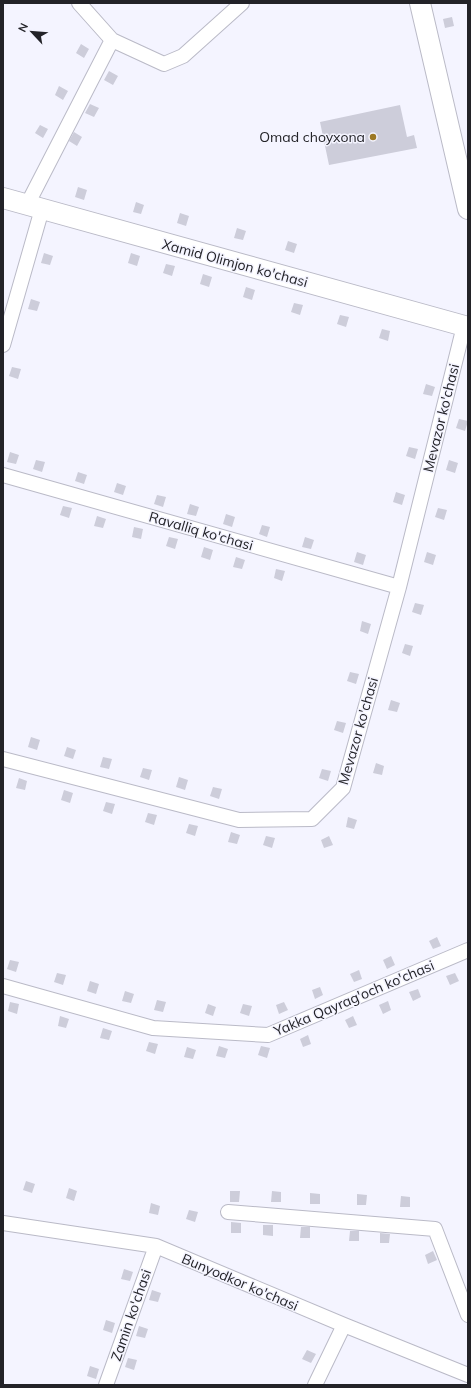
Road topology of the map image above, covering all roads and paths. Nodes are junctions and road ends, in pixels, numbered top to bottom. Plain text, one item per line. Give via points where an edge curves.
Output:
1 (78, 3) edge
2 (242, 3) edge
3 (420, 3) edge
4 (112, 40) junction
5 (3, 198) edge
6 (35, 207) junction
7 (468, 209) edge
8 (466, 326) edge
9 (3, 345) edge
10 (3, 475) edge
11 (399, 587) junction
12 (3, 759) edge
13 (468, 950) edge
14 (3, 986) edge
15 (228, 1212) dead end
16 (3, 1223) edge
17 (156, 1246) junction
18 (468, 1315) edge
19 (344, 1325) junction
20 (468, 1375) edge
21 (106, 1385) edge
22 (315, 1385) edge

1 - 4 street
2 - 4 street via 183,56 164,64
3 - 7 main road
4 - 6 street
5 - 6 main road, Xamid Olimjon ko'chasi
6 - 8 main road, Xamid Olimjon ko'chasi
6 - 9 street
8 - 11 street, Mevazor ko'chasi
10 - 11 street, Ravalliq ko'chasi
11 - 12 street, Mevazor ko'chasi via 343,788 312,819 239,820
13 - 14 street, Yakka Qayrag'och ko'chasi via 268,1035 153,1028
15 - 18 street via 435,1229
16 - 17 street, Bunyodkor ko'chasi
17 - 19 street, Bunyodkor ko'chasi
17 - 21 street, Zamin ko'chasi
19 - 20 street, Bunyodkor ko'chasi
19 - 22 street

